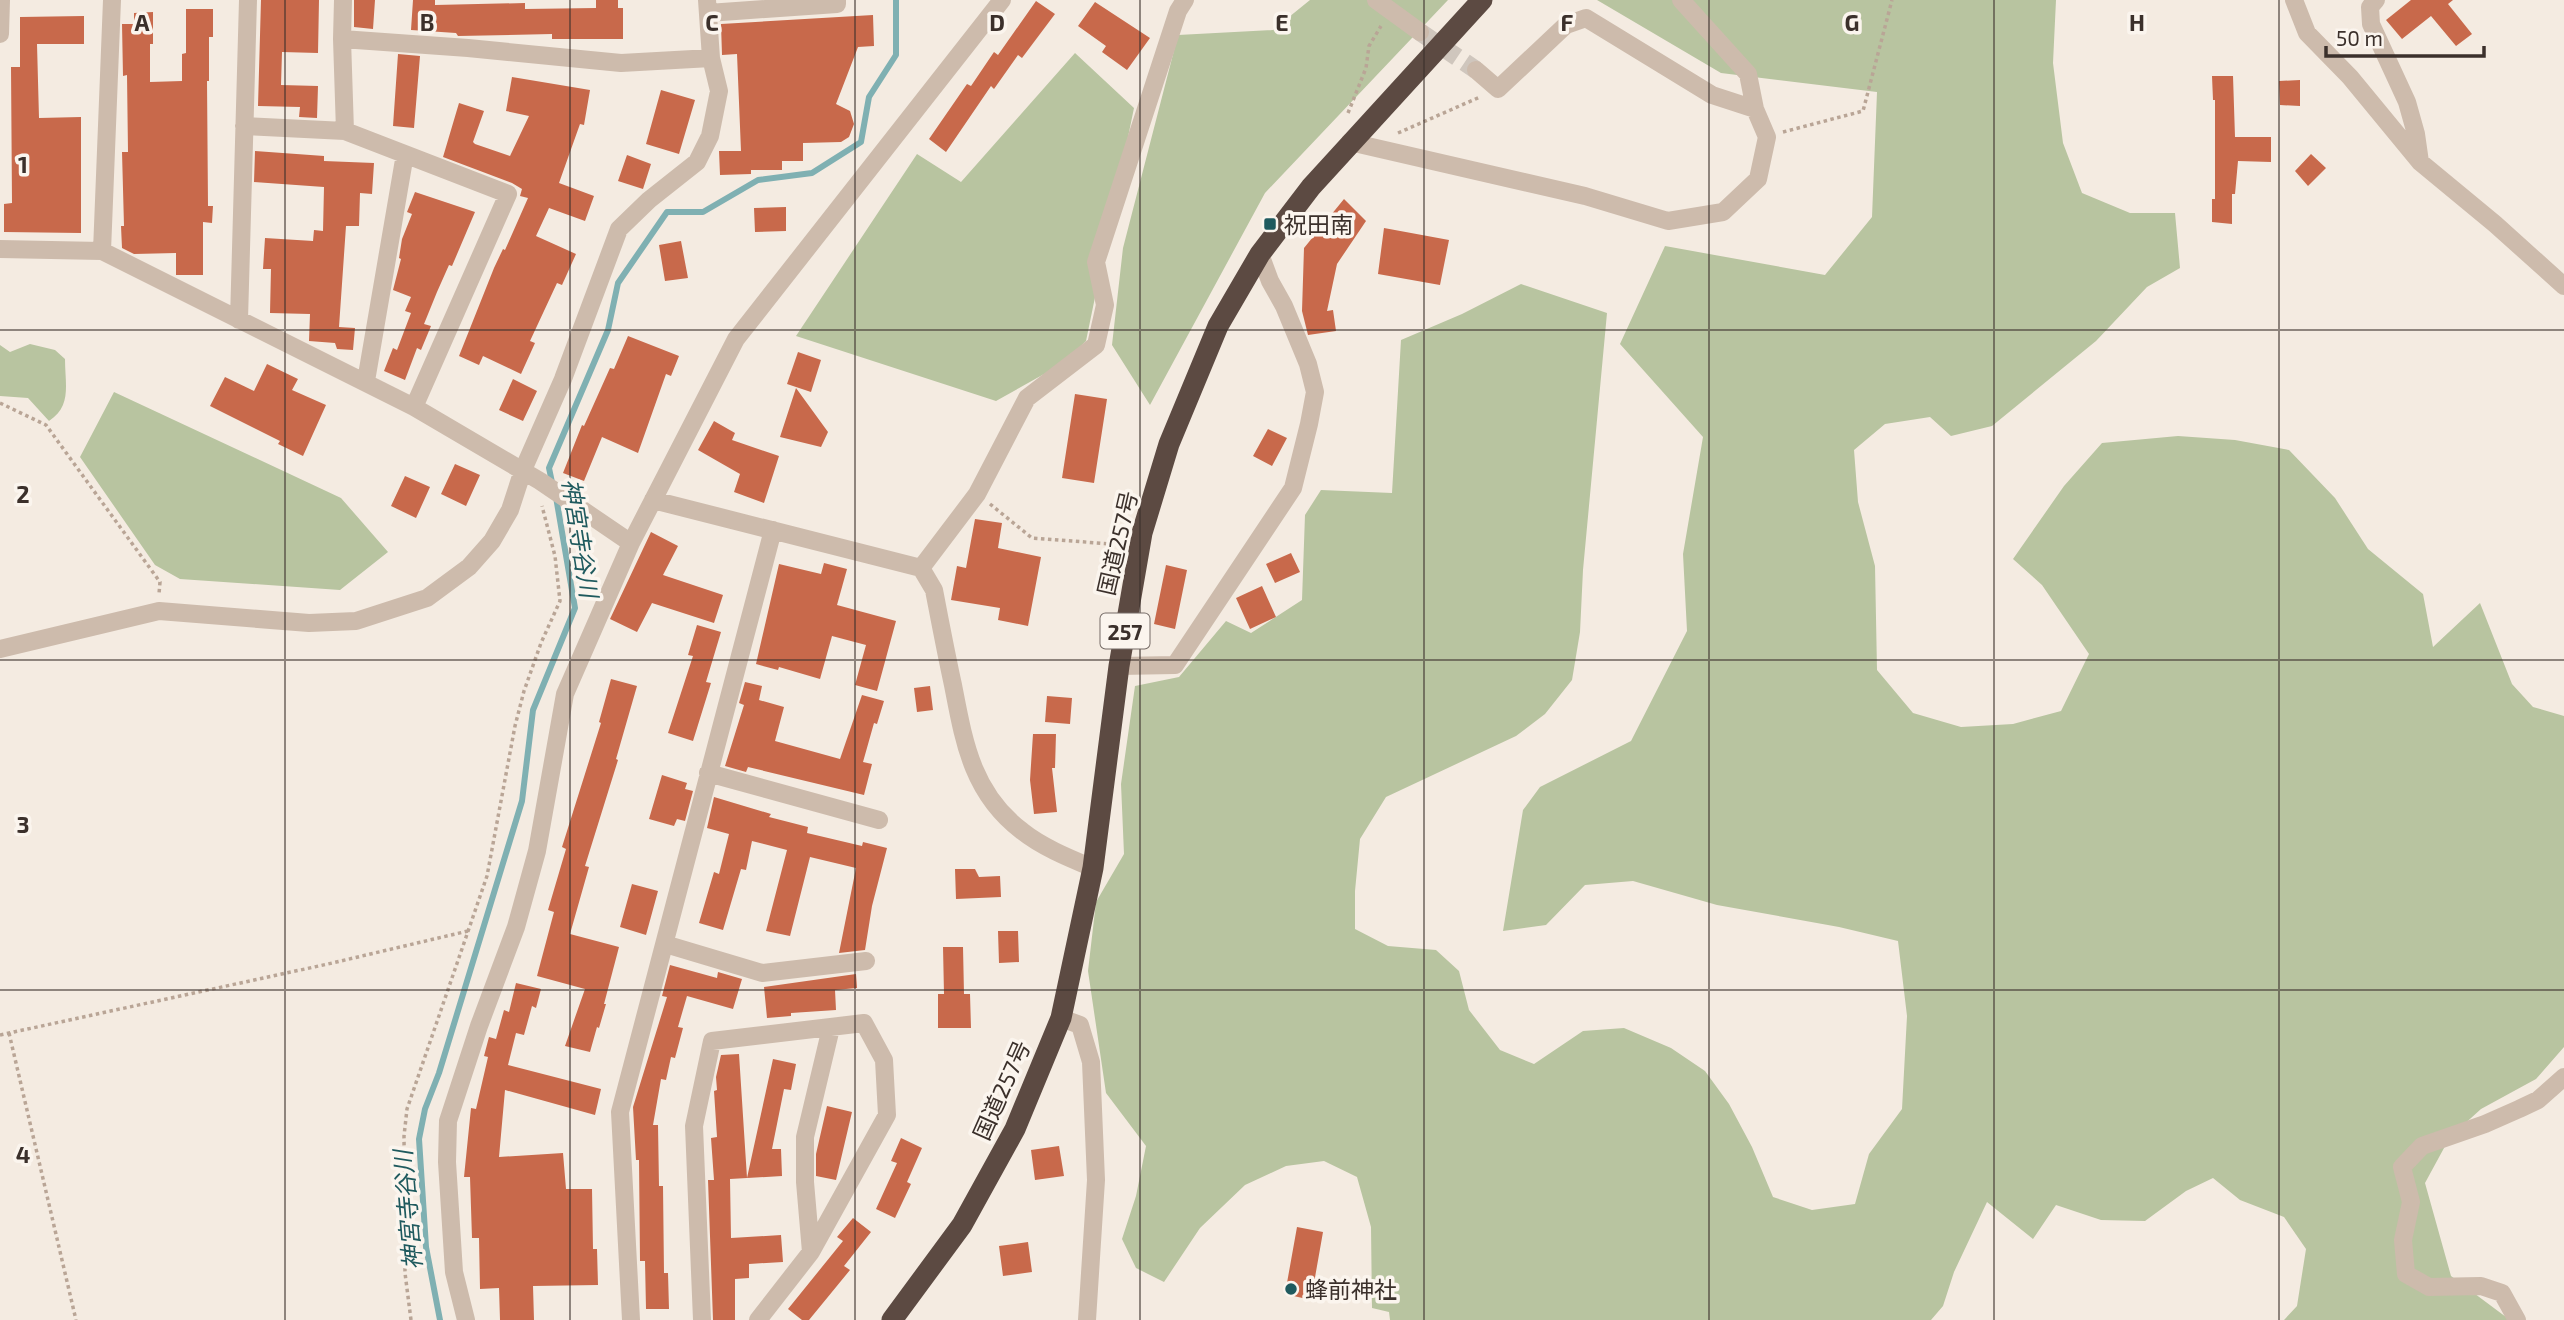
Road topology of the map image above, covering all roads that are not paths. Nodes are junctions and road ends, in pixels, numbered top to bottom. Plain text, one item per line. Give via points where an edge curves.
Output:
1 (1, 0) edge
2 (112, 0) edge
3 (248, 0) edge
4 (343, 0) edge
5 (837, 0) edge
6 (1163, 0) edge
7 (1376, 0) edge
8 (1482, 0) edge
9 (1681, 0) edge
10 (2294, 0) edge
11 (2376, 0) edge
12 (997, 2) edge
13 (1182, 6) edge
14 (708, 7) edge
15 (1420, 32) tunnel mouth
16 (0, 34) edge
17 (342, 39) junction
18 (711, 58) junction
19 (1476, 70) tunnel mouth
20 (1755, 109) junction
21 (244, 126) junction
22 (345, 131) junction
23 (1359, 144) junction
24 (405, 155) junction
25 (2420, 162) junction
26 (0, 249) edge
27 (103, 251) junction
28 (1261, 254) junction
29 (2564, 286) edge
30 (239, 320) junction
31 (366, 381) junction
32 (414, 407) junction
33 (523, 470) junction
34 (653, 500) junction
35 (773, 530) junction
36 (631, 543) junction
37 (921, 568) junction
38 (0, 649) edge
39 (1119, 666) junction
40 (708, 773) junction
41 (879, 820) dead end
42 (1093, 868) junction
43 (665, 944) junction
44 (866, 961) dead end
45 (1061, 1018) junction
46 (831, 1028) junction
47 (2564, 1077) edge
48 (811, 1252) junction
49 (466, 1320) edge
50 (631, 1320) edge
51 (702, 1320) edge
52 (758, 1320) edge
53 (892, 1320) edge
54 (1087, 1320) edge
55 (2517, 1320) edge

1 - 16 street
2 - 27 street
3 - 21 street
4 - 17 street
5 - 14 street via 837,4
6 - 13 street
7 - 15 street
8 - 23 highway, 国道257号 / 257
9 - 20 street via 1748,74
10 - 25 street via 2307,33
11 - 25 street via 2371,24 2407,102
12 - 34 street via 736,339
13 - 37 street via 1096,262 1105,304 1097,345 1027,398 977,494
14 - 18 street
17 - 18 street via 621,63
17 - 22 street
18 - 33 street via 719,91 710,136 697,162 620,229
19 - 20 street via 1498,89 1566,25 1586,18 1712,95
20 - 23 street via 1767,137 1758,179 1723,212 1668,221 1585,195
21 - 22 street
21 - 30 street
22 - 24 street
23 - 28 highway, 国道257号 / 257 via 1311,187
24 - 31 street
24 - 32 street via 508,194
25 - 29 street
26 - 27 street
27 - 30 street
28 - 39 highway, 国道257号 / 257 via 1218,326 1169,444 1142,533
28 - 39 street via 1308,364 1315,392 1293,488 1175,665
30 - 31 street
31 - 32 street
32 - 33 street
33 - 36 street
33 - 38 street via 510,510 492,541 469,567 427,598 356,621 309,623 159,611
34 - 35 street
34 - 36 street
35 - 37 street
35 - 40 street
36 - 49 street via 565,694 537,851 516,927 448,1121 454,1272
37 - 42 street via 934,590 965,748 977,777 997,807 1022,831
39 - 42 highway, 国道257号 / 257
40 - 41 street
40 - 43 street
42 - 45 highway, 国道257号 / 257
43 - 44 street via 762,973
43 - 50 street via 620,1112
45 - 53 highway, 国道257号 / 257 via 1015,1129 962,1225
45 - 54 street via 1080,1025 1091,1062 1096,1180
46 - 48 street via 805,1137
46 - 48 street via 864,1023 884,1060 887,1115
46 - 51 street via 712,1041 694,1126
47 - 55 street via 2538,1100 2422,1146 2402,1167 2411,1202 2403,1240 2406,1274 2429,1287 2481,1286 2502,1293
48 - 52 street

